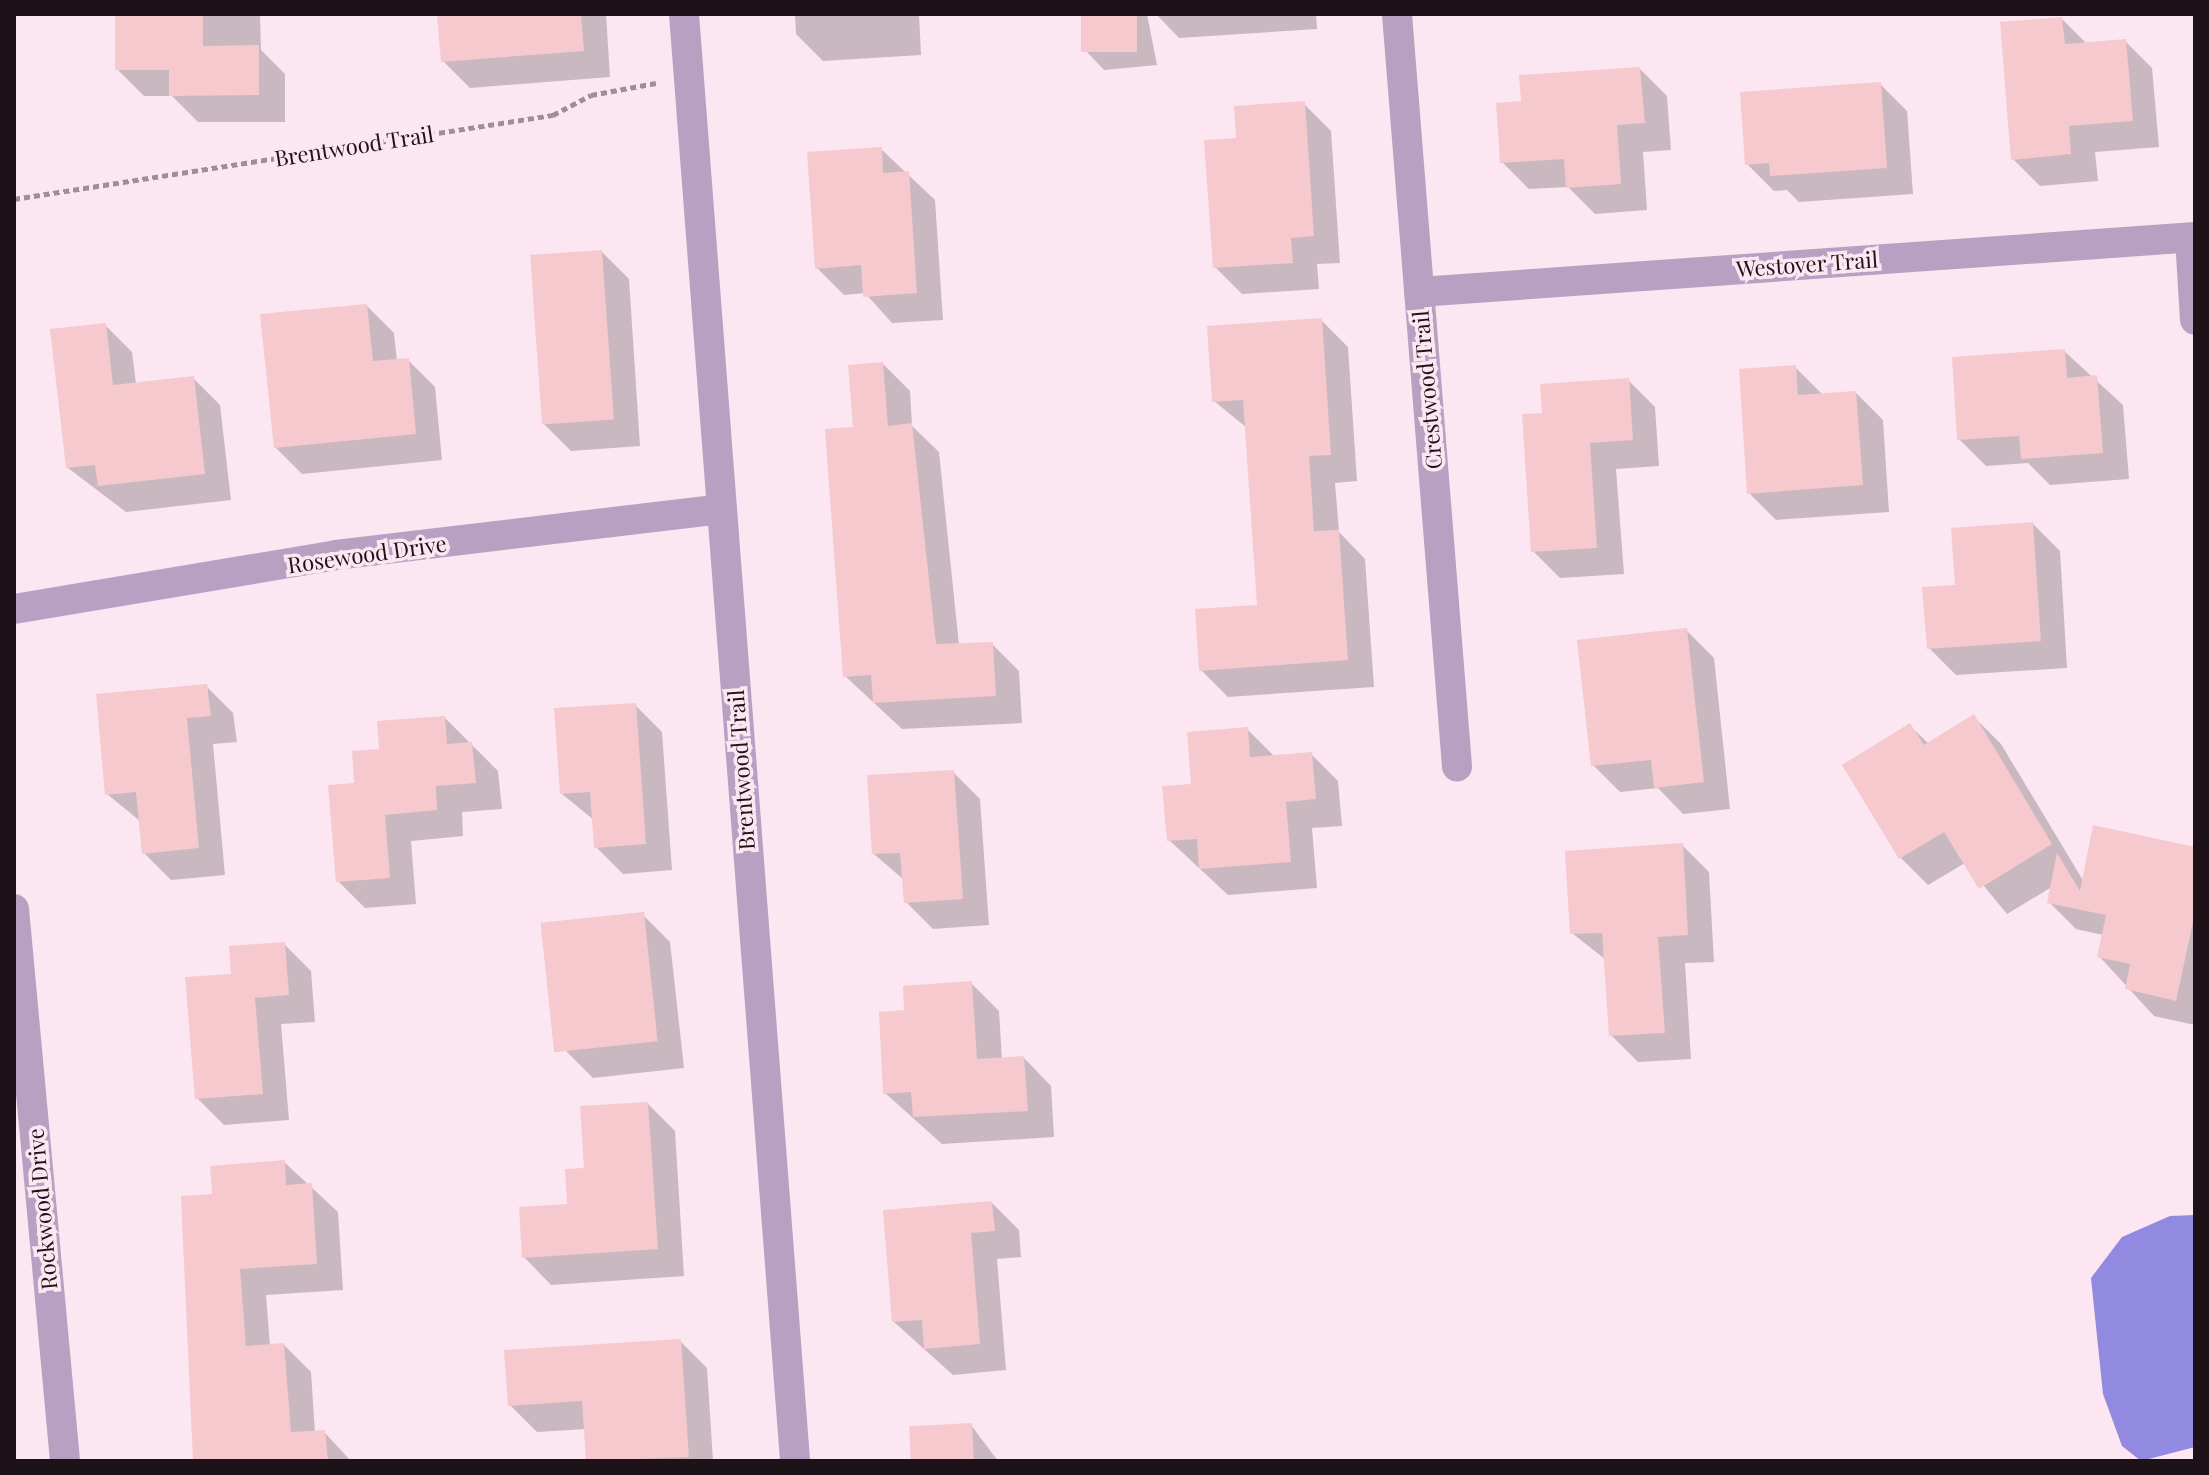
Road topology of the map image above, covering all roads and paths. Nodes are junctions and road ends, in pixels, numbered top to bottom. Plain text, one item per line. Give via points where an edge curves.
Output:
1 (684, 14) edge
2 (1397, 14) edge
3 (689, 79) junction
4 (14, 199) edge
5 (2192, 237) edge
6 (1419, 292) junction
7 (2195, 320) edge
8 (721, 509) junction
9 (14, 609) edge
10 (1457, 767) dead end
11 (14, 909) edge
12 (65, 1461) edge
13 (795, 1461) edge

1 - 3 street, Brentwood Trail
2 - 6 street, Crestwood Trail
3 - 4 path, Brentwood Trail via 617,87 553,115
3 - 8 street, Brentwood Trail
5 - 6 street, Westover Trail
5 - 7 street
6 - 10 street, Crestwood Trail
8 - 9 street, Rosewood Drive via 336,555
8 - 13 street, Brentwood Trail
11 - 12 street, Rockwood Drive

